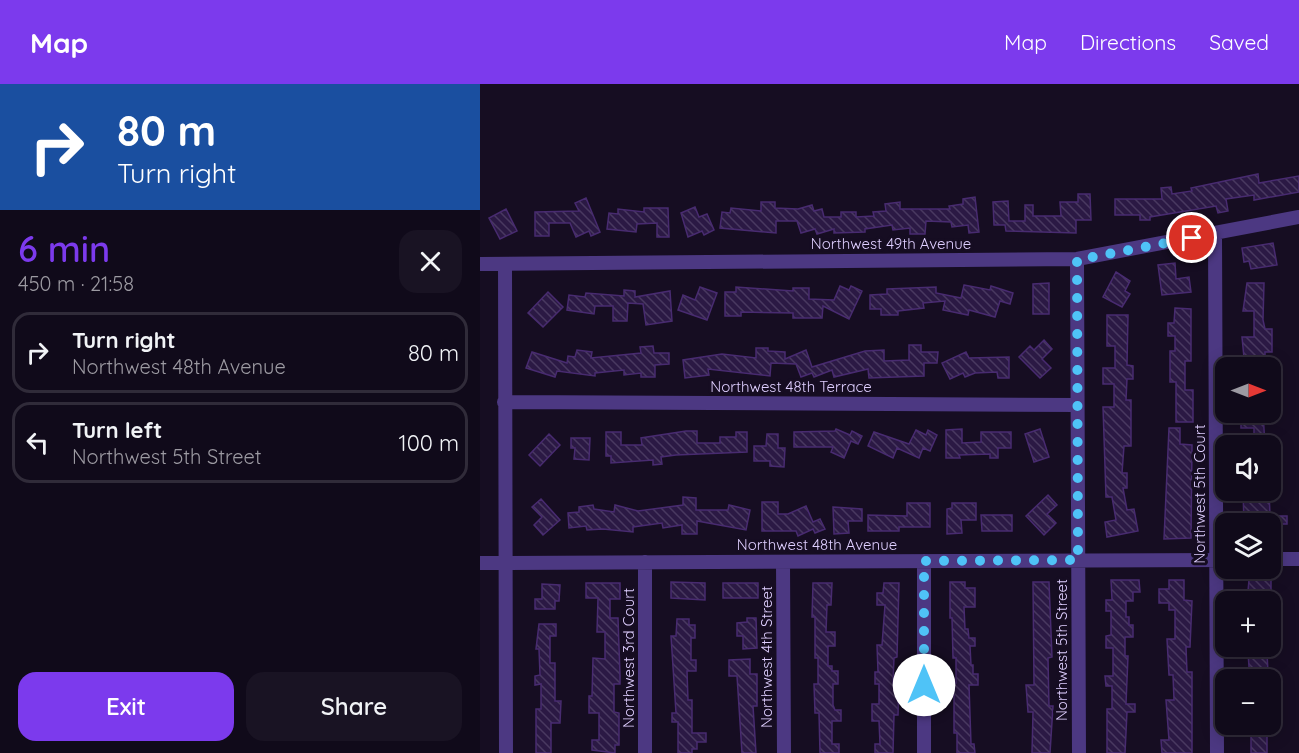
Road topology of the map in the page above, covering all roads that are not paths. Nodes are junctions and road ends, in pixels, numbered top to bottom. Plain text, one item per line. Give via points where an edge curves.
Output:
1 (1299, 218) edge
2 (1215, 234) junction
3 (1077, 260) junction
4 (480, 264) edge
5 (505, 264) junction
6 (504, 402) junction
7 (1077, 405) junction
8 (1220, 513) edge
9 (1078, 560) junction
10 (1215, 560) edge
11 (1281, 560) edge
12 (1299, 560) edge
13 (924, 561) junction
14 (480, 562) edge
15 (645, 562) junction
16 (783, 562) junction
17 (505, 563) junction
18 (1221, 579) edge
19 (506, 753) edge
20 (645, 753) edge
21 (784, 753) edge
22 (924, 753) edge
23 (1078, 753) edge
24 (1217, 753) edge

1 - 2 street, Northwest 49th Avenue
2 - 3 street, Northwest 49th Avenue
2 - 8 street, Northwest 5th Court
3 - 5 street, Northwest 49th Avenue
3 - 7 street, Northwest 5th Street
4 - 5 street, Northwest 49th Avenue
5 - 6 street
6 - 7 street, Northwest 48th Terrace
6 - 17 street
7 - 9 street, Northwest 5th Street
9 - 10 street, Northwest 48th Avenue
9 - 13 street, Northwest 48th Avenue
9 - 23 street, Northwest 5th Street
11 - 12 street
13 - 16 street, Northwest 48th Avenue
13 - 22 street
14 - 17 street, Northwest 48th Avenue
15 - 16 street, Northwest 48th Avenue
15 - 17 street, Northwest 48th Avenue
15 - 20 street, Northwest 3rd Court
16 - 21 street, Northwest 4th Street
17 - 19 street
18 - 24 street, Northwest 5th Court

